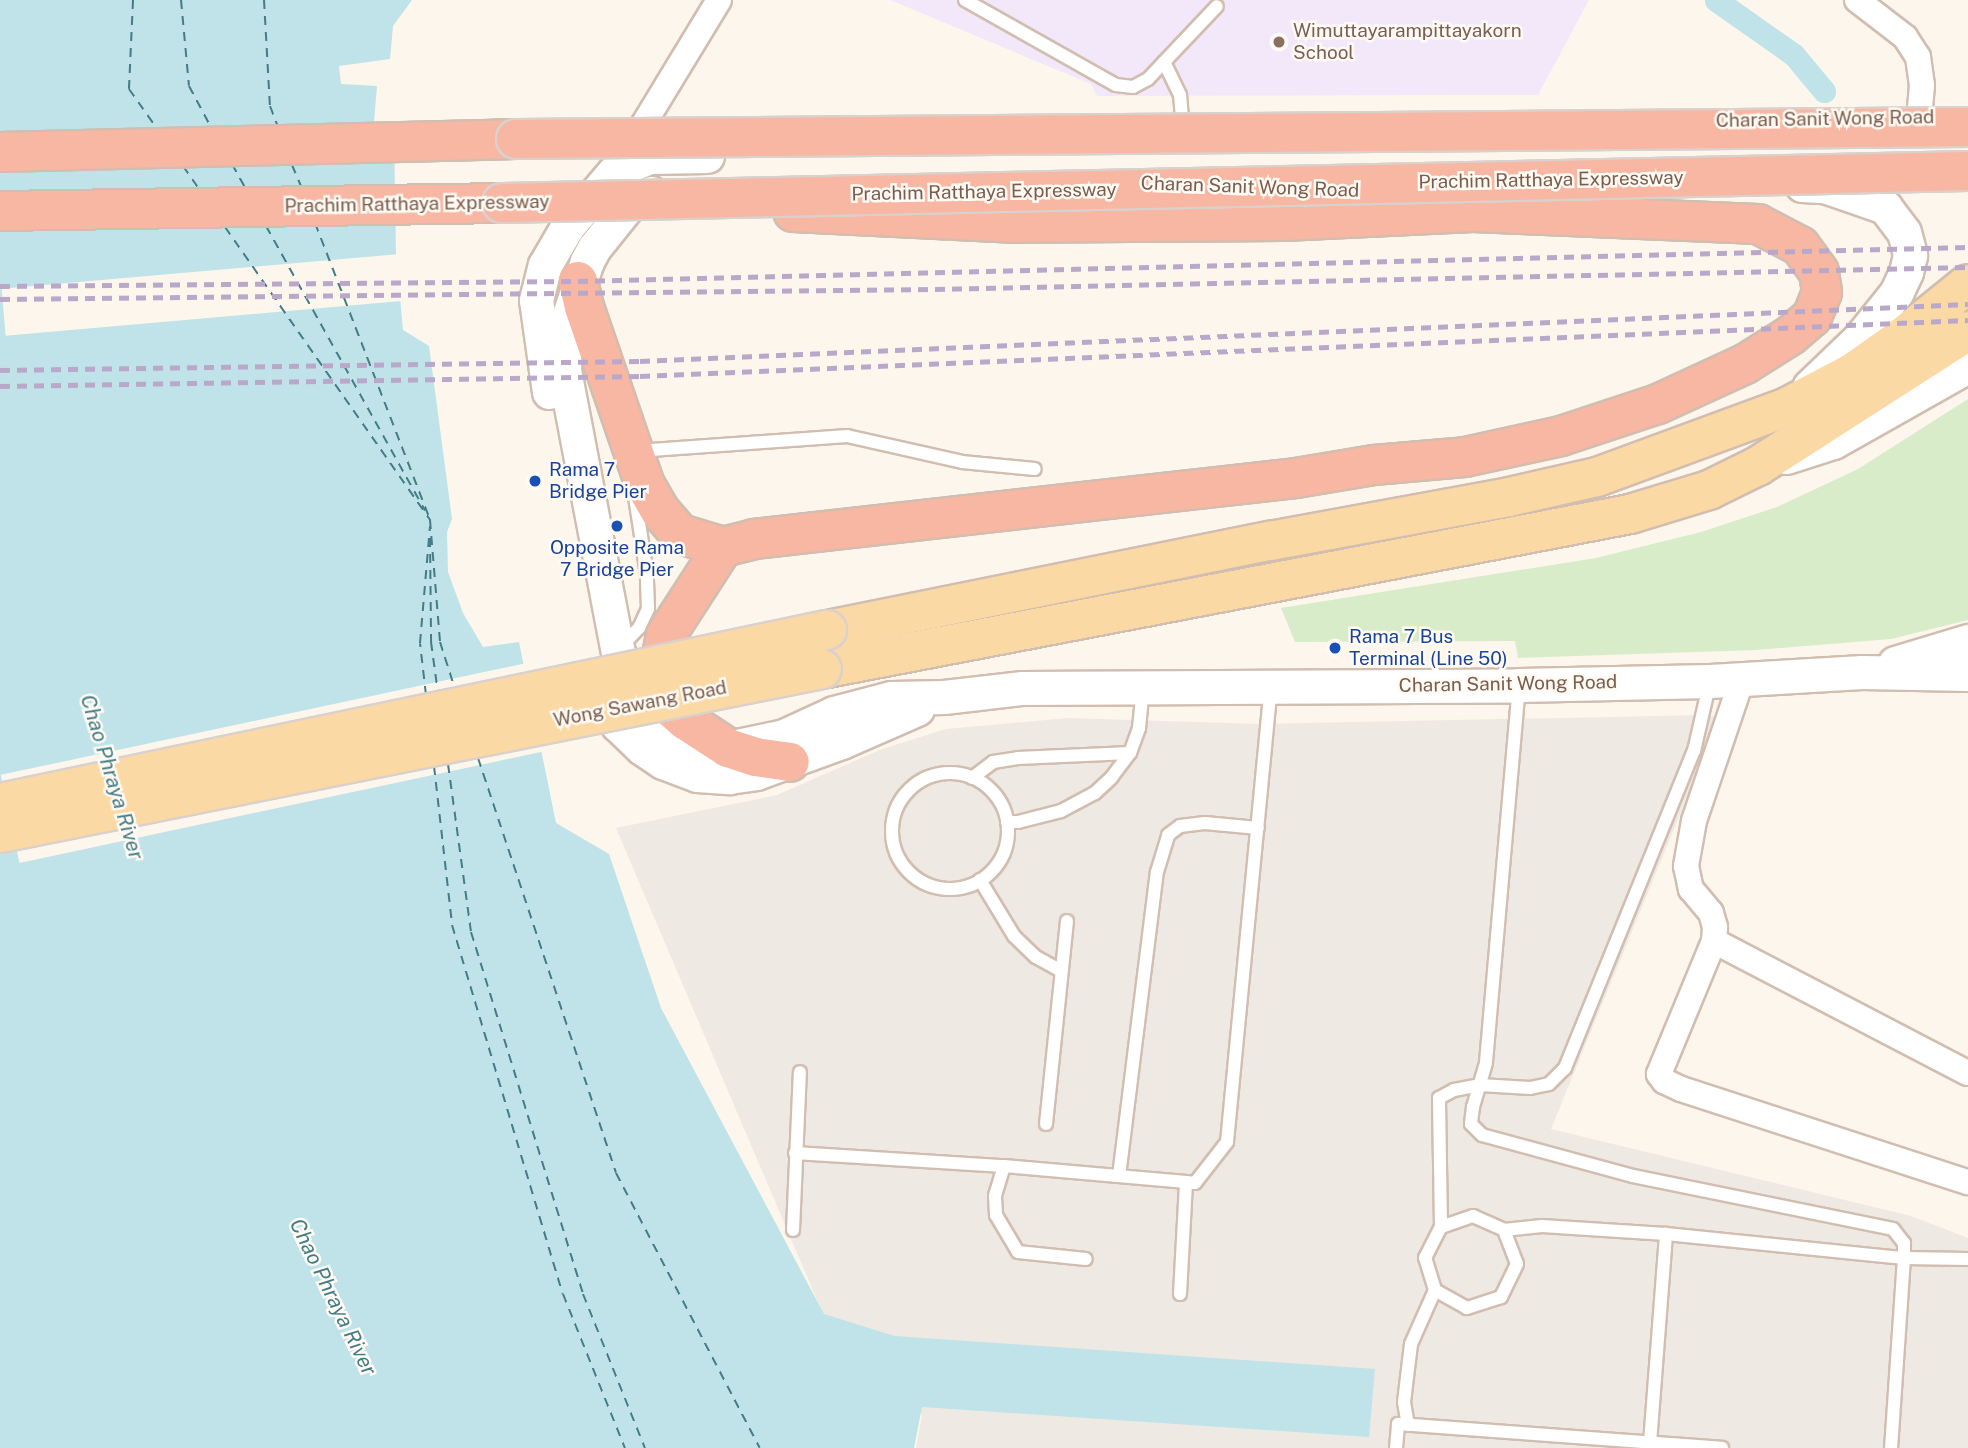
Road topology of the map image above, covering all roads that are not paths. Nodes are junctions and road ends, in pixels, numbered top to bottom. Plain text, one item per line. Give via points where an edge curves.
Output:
1 (719, 0) edge
2 (965, 0) edge
3 (1857, 0) edge
4 (1217, 6) dead end
5 (1164, 62) junction
6 (1968, 117) edge
7 (1919, 118) junction
8 (1773, 121) junction
9 (1968, 127) edge
10 (1184, 139) junction
11 (0, 152) edge
12 (1968, 171) edge
13 (614, 172) junction
14 (1745, 183) junction
15 (704, 198) junction
16 (0, 211) edge
17 (578, 281) junction
18 (1968, 284) edge
19 (1968, 331) edge
20 (1968, 366) edge
21 (1787, 407) junction
22 (633, 452) junction
23 (1758, 466) junction
24 (1035, 469) dead end
25 (1270, 541) joint
26 (723, 547) junction
27 (1968, 641) edge
28 (618, 652) junction
29 (1862, 672) junction
30 (1968, 674) edge
31 (1726, 680) junction
32 (1519, 685) junction
33 (1271, 686) junction
34 (1143, 688) junction
35 (944, 697) junction
36 (728, 748) junction
37 (1130, 753) junction
38 (790, 762) junction
39 (972, 778) junction
40 (0, 803) edge
41 (1007, 822) junction
42 (1258, 828) junction
43 (0, 833) edge
44 (980, 880) junction
45 (1067, 921) dead end
46 (1714, 941) junction
47 (1061, 971) junction
48 (800, 1072) dead end
49 (1968, 1073) edge
50 (1480, 1085) junction
51 (1046, 1124) dead end
52 (795, 1153) junction
53 (1004, 1166) junction
54 (1119, 1177) junction
55 (1186, 1182) junction
56 (1968, 1182) edge
57 (1441, 1227) junction
58 (793, 1230) dead end
59 (1504, 1230) junction
60 (1666, 1234) junction
61 (1904, 1258) junction
62 (1086, 1259) dead end
63 (1968, 1259) edge
64 (1435, 1290) junction
65 (1180, 1294) dead end
66 (1408, 1425) junction
67 (1650, 1443) junction
68 (1396, 1448) edge
69 (1723, 1448) edge
70 (1891, 1448) edge

1 - 13 street
2 - 5 lane via 1116,85 1133,87
3 - 7 street via 1905,37 1917,57 1922,85
4 - 5 lane
5 - 10 lane via 1180,95
6 - 7 main road, Charan Sanit Wong Road
7 - 8 main road, Charan Sanit Wong Road
8 - 10 main road, Charan Sanit Wong Road via 1317,124
8 - 14 main road via 1794,136 1803,153 1787,172
9 - 11 highway, bridge via 516,139
10 - 13 main road, Charan Sanit Wong Road via 649,158
12 - 15 highway, Prachim Ratthaya Expressway, bridge
13 - 38 main road, Charan Sanit Wong Road via 567,226 545,265 536,300 537,329 608,699 618,725 642,748 697,775 729,777
14 - 17 main road, Charan Sanit Wong Road via 1321,192 1170,183 782,180 706,184 658,190 631,202 594,248
14 - 21 main road, Charan Sanit Wong Road via 1824,186 1885,207 1904,232 1910,255 1896,293 1881,313
15 - 16 highway, Prachim Ratthaya Expressway, bridge
15 - 26 highway, bridge via 773,211 1017,223 1284,221 1473,212 1758,224 1800,246 1819,272 1822,292 1812,317 1745,364 1658,404 1560,436 1465,457 754,539
17 - 22 highway
17 - 28 main road, Charan Sanit Wong Road via 565,327 564,370
18 - 21 main road, Charan Sanit Wong Road via 1852,373
19 - 23 main road
20 - 23 main road via 1833,442
21 - 25 main road, Charan Sanit Wong Road via 1597,477
22 - 24 lane via 847,436 962,462
22 - 26 highway via 655,503 680,534
22 - 28 lane via 634,504 649,609
23 - 43 main road, Wong Sawang Road, bridge via 1709,490 1630,514
25 - 40 main road, Wong Sawang Road, bridge
26 - 36 highway via 666,635 656,686 685,720
27 - 29 main road, Charan Sanit Wong Road
28 - 36 main road, Charan Sanit Wong Road via 635,697 658,725 681,741 704,748
29 - 30 main road, Charan Sanit Wong Road
29 - 31 main road, Charan Sanit Wong Road
31 - 32 main road, Charan Sanit Wong Road
31 - 46 street via 1686,866 1691,888 1711,914
31 - 50 lane via 1564,1068 1549,1084 1531,1088
32 - 33 main road, Charan Sanit Wong Road
32 - 50 lane via 1486,1063
33 - 34 main road, Charan Sanit Wong Road
33 - 42 lane
34 - 35 main road, Charan Sanit Wong Road via 1022,688
34 - 37 lane via 1139,728
35 - 36 main road, Charan Sanit Wong Road via 891,698 834,713 783,736
35 - 38 main road, Charan Sanit Wong Road
36 - 38 highway
37 - 39 lane via 1018,758 993,762
37 - 41 lane via 1103,786 1077,804
39 - 41 lane via 995,795
39 - 44 lane via 943,774 916,784 897,807 892,835 904,865 923,882 956,888
41 - 44 lane via 1002,855
42 - 54 lane via 1205,823 1180,826 1168,835 1157,872
42 - 55 lane via 1227,1142 1195,1183
44 - 47 lane via 1014,936 1036,957
45 - 47 lane
46 - 49 street
46 - 56 street via 1660,1066 1664,1081
47 - 51 lane
48 - 52 lane
50 - 57 lane via 1439,1098
50 - 61 lane via 1471,1124 1482,1135 1633,1176 1893,1229 1904,1243
52 - 53 lane
52 - 58 lane
53 - 54 lane
53 - 62 lane via 995,1196 996,1215 1018,1252
54 - 55 lane
55 - 65 lane
57 - 59 lane via 1473,1216
57 - 64 lane via 1426,1258
59 - 60 lane via 1542,1226
59 - 64 lane via 1517,1264 1502,1297 1467,1308
60 - 61 lane
60 - 67 lane
61 - 63 lane
61 - 70 lane
64 - 66 lane via 1411,1344 1405,1402
66 - 67 lane
66 - 68 lane via 1398,1424
67 - 69 lane

